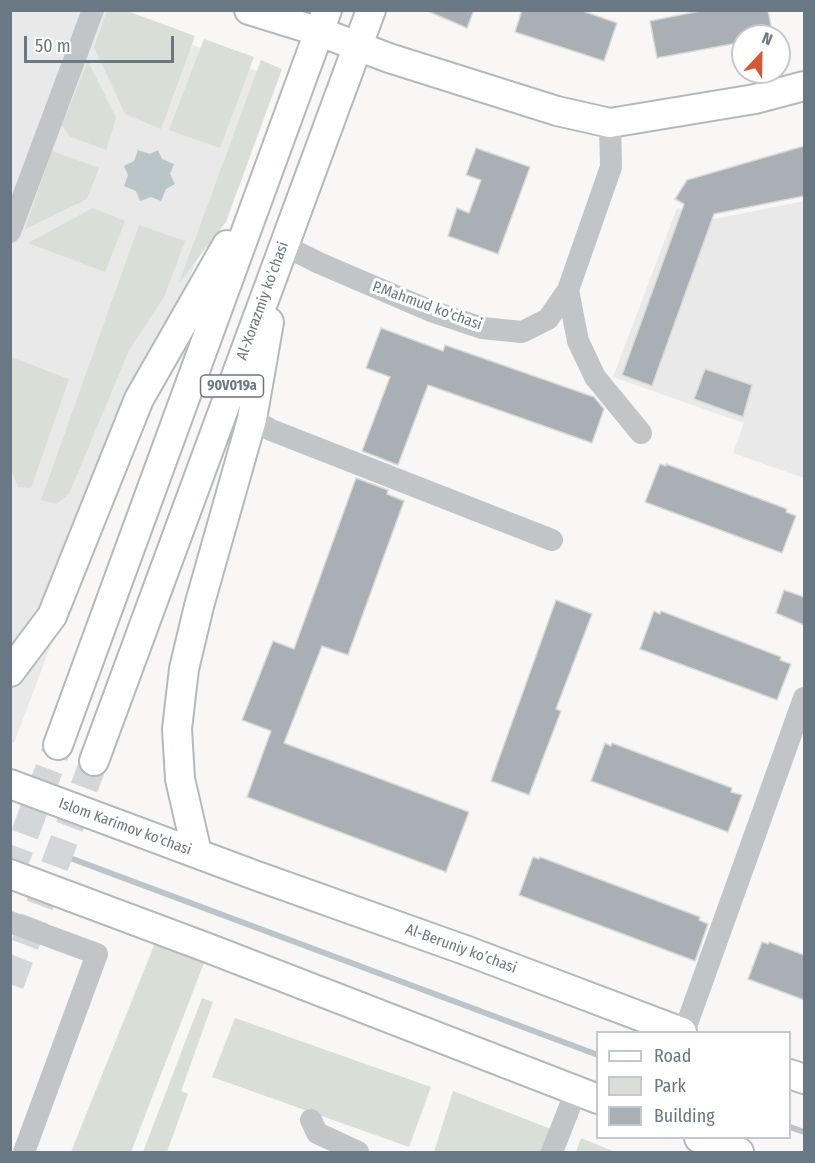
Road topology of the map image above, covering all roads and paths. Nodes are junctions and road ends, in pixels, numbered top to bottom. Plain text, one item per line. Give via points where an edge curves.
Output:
1 (93, 10) edge
2 (249, 10) edge
3 (370, 10) edge
4 (324, 21) edge
5 (356, 46) junction
6 (804, 86) edge
7 (610, 123) junction
8 (268, 173) junction
9 (10, 232) edge
10 (284, 245) junction
11 (567, 290) junction
12 (252, 419) junction
13 (642, 433) dead end
14 (552, 540) dead end
15 (10, 672) edge
16 (804, 698) edge
17 (58, 746) tunnel mouth
18 (94, 761) tunnel mouth
19 (10, 784) edge
20 (197, 853) junction
21 (239, 869) joint
22 (10, 874) edge
23 (10, 922) edge
24 (680, 1031) edge
25 (683, 1031) edge
26 (587, 1095) edge
27 (310, 1120) dead end
28 (704, 1139) edge
29 (24, 1152) edge
30 (358, 1152) edge
31 (552, 1152) edge
32 (739, 1152) edge

1 - 9 street
2 - 4 main road
3 - 5 main road, Al-Xorazmiy ko’chasi / 90V019a
4 - 5 main road
4 - 8 main road, 90V019a
5 - 7 main road via 557,111
5 - 10 main road, Al-Xorazmiy ko’chasi / 90V019a
6 - 7 main road via 755,99
7 - 11 street, P.Mahmud ko'chasi via 611,166
8 - 15 main road via 139,399 52,616
8 - 17 main road, 90V019a
10 - 11 street, P.Mahmud ko'chasi via 421,307 482,328 522,332 548,319
10 - 12 main road
10 - 18 main road, Al-Xorazmiy ko’chasi / 90V019a
11 - 13 street via 578,341 595,378
12 - 14 street via 271,430
12 - 20 main road via 184,669 177,729 180,779
16 - 25 street, Al-Beruniy ko’chasi
19 - 20 main road, Islom Karimov ko'chasi
20 - 21 main road, Islom Karimov ko'chasi
21 - 24 main road, Al-Beruniy ko’chasi
22 - 26 main road
23 - 29 street via 97,954
26 - 31 street
27 - 30 street via 317,1133
28 - 32 main road

